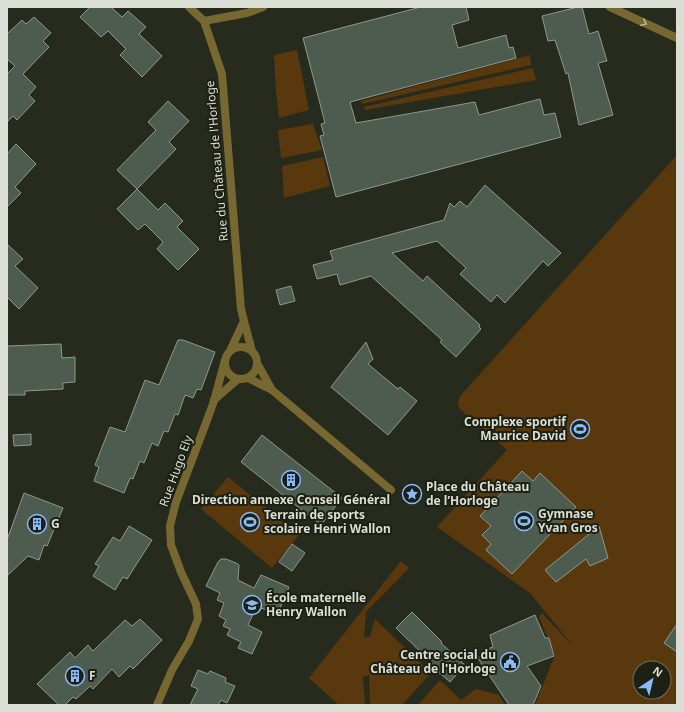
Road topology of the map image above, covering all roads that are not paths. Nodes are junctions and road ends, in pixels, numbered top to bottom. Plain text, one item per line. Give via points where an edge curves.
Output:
1 (189, 7) edge
2 (263, 7) edge
3 (610, 7) edge
4 (204, 20) junction
5 (677, 38) edge
6 (244, 321) junction
7 (252, 351) junction
8 (230, 352) junction
9 (225, 360) junction
10 (258, 365) junction
11 (248, 378) junction
12 (238, 379) junction
13 (272, 390) junction
14 (214, 401) junction
15 (391, 490) dead end
16 (157, 705) edge

1 - 4 street
2 - 4 street via 247,13
3 -> 5 street
4 - 6 street, Rue du Château de l'Horloge via 222,74
6 - 7 street, Rue du Château de l'Horloge
6 - 8 street
7 - 8 street via 238,347
7 - 10 street via 256,355
8 - 9 street
9 - 12 street via 229,374
9 - 14 street, Rue Hugo Ely
10 - 11 street via 255,373
10 - 13 street
11 - 12 street
11 - 13 street
12 - 14 street, Rue Hugo Ely
13 - 15 street
14 - 16 street, Rue Hugo Ely via 176,502 170,526 171,546 196,604 198,619

